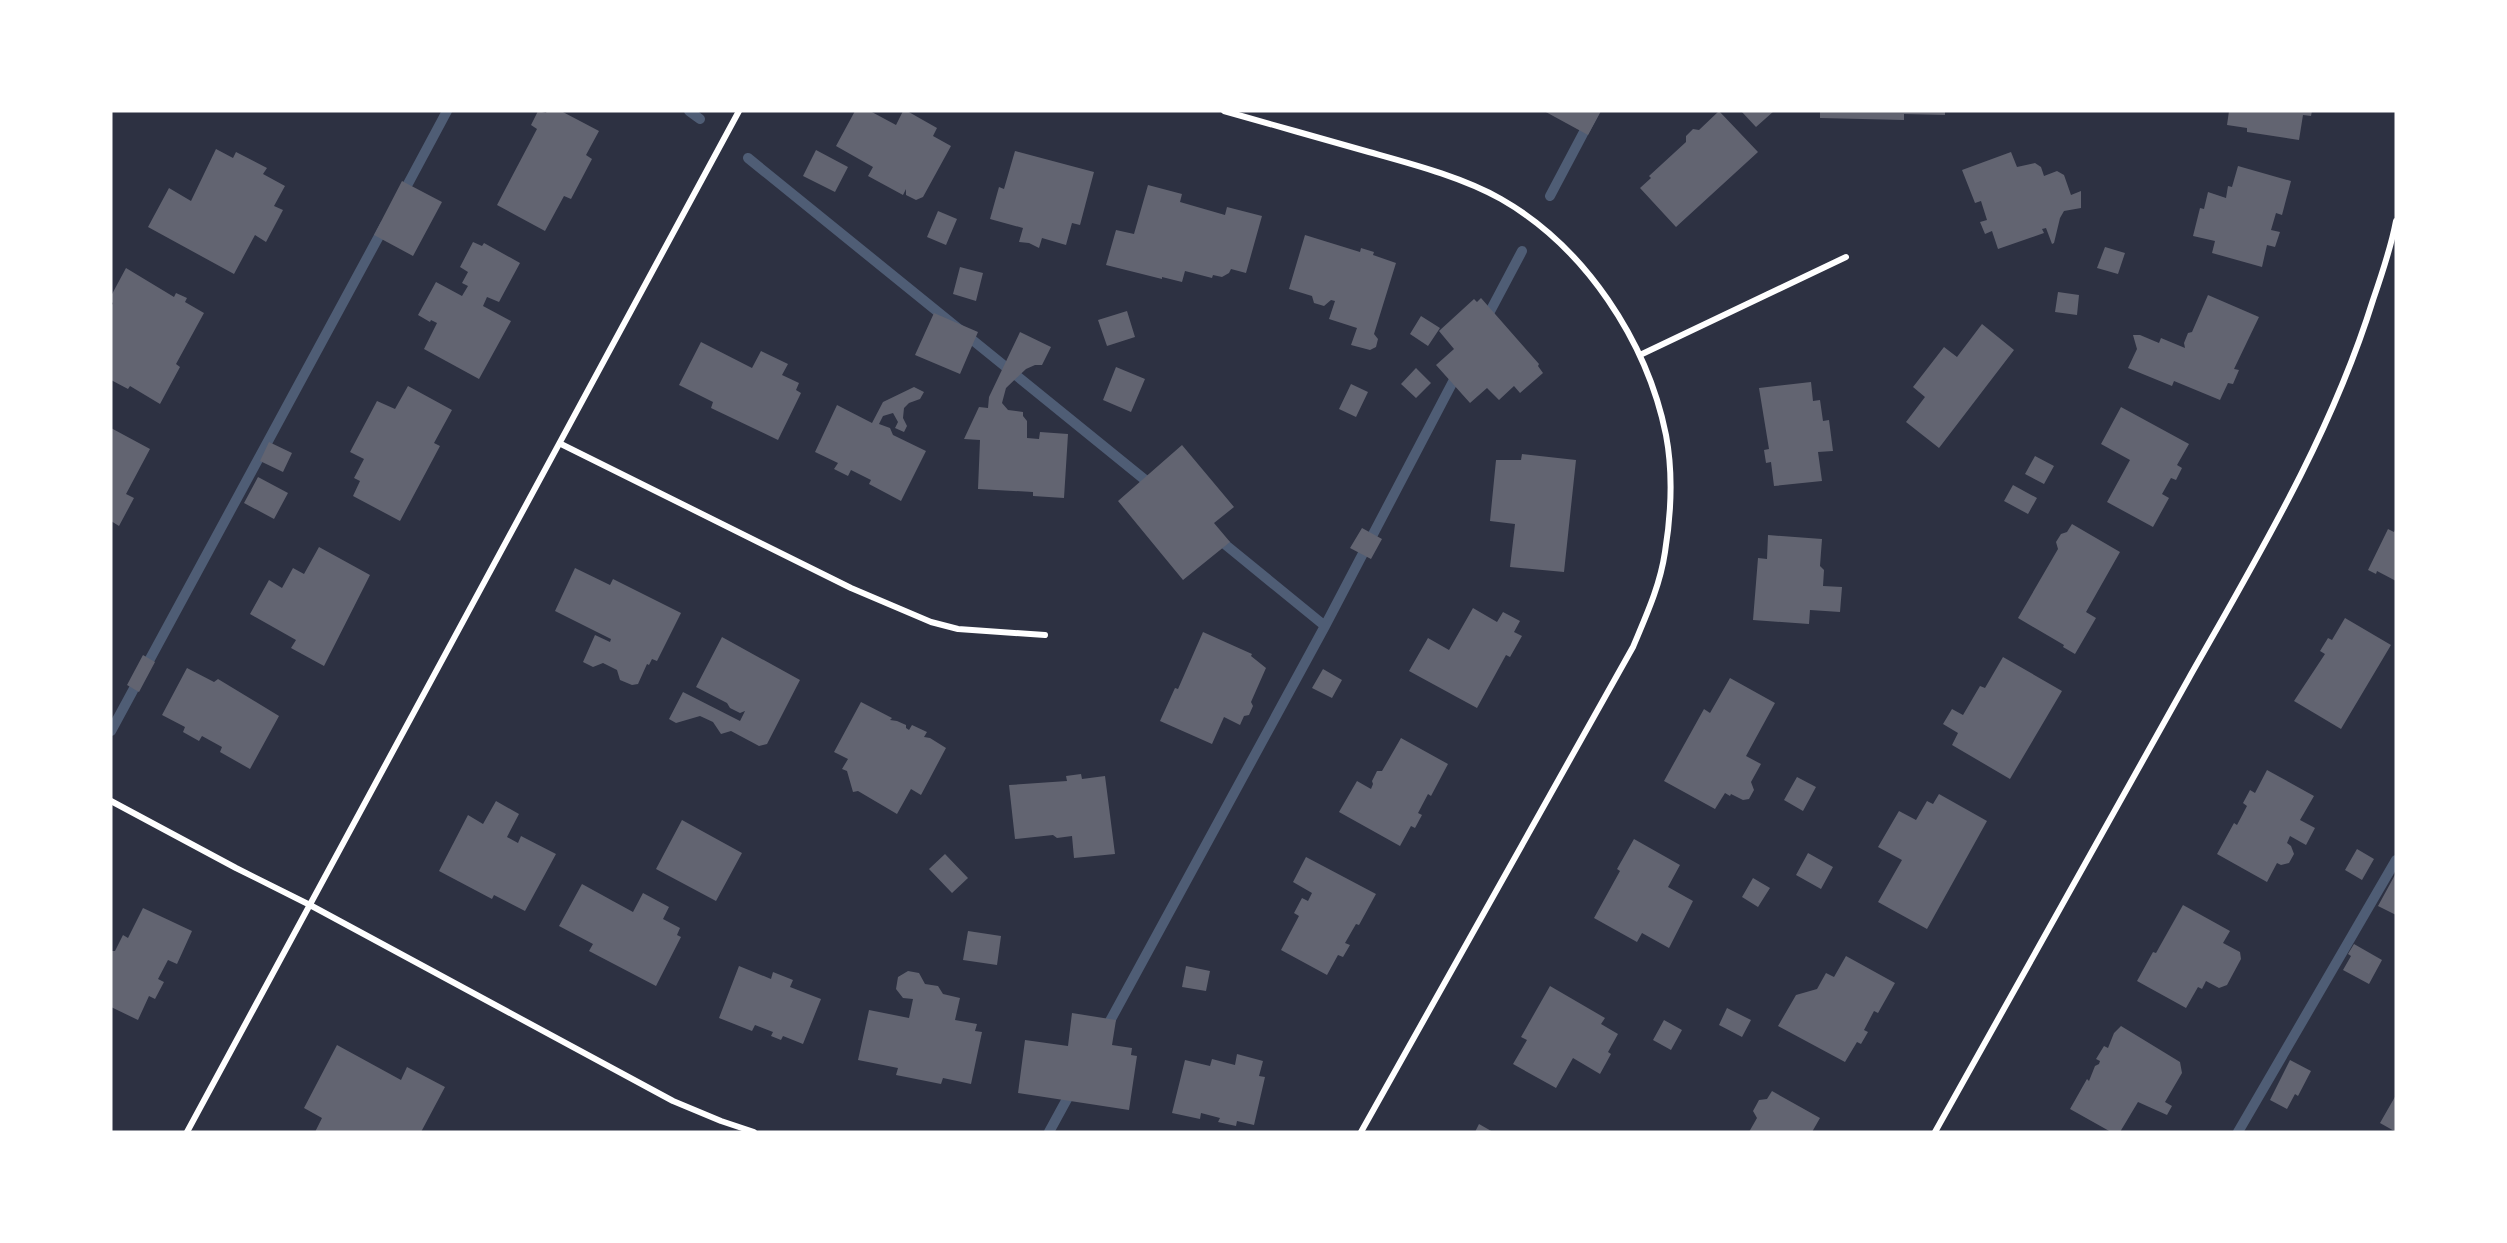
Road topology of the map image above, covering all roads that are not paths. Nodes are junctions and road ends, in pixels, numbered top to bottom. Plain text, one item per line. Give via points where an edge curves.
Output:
1 (739, 111) edge
2 (1224, 111) edge
3 (2396, 221) edge
4 (1846, 257) dead end
5 (1640, 355) junction
6 (561, 444) junction
7 (1045, 635) dead end
8 (111, 801) edge
9 (310, 905) junction
10 (187, 1132) edge
11 (754, 1132) edge
12 (1361, 1132) edge
13 (1935, 1132) edge

1 - 6 street
2 - 5 street via 1427,168 1500,199 1533,221 1577,261 1602,291
3 - 13 street via 2357,352 2324,430
4 - 5 street
5 - 12 street via 1666,436 1670,495 1665,553 1656,593 1622,667
6 - 7 street via 851,588 931,622 958,629
6 - 9 street
8 - 9 street
9 - 10 street
9 - 11 street via 673,1101

